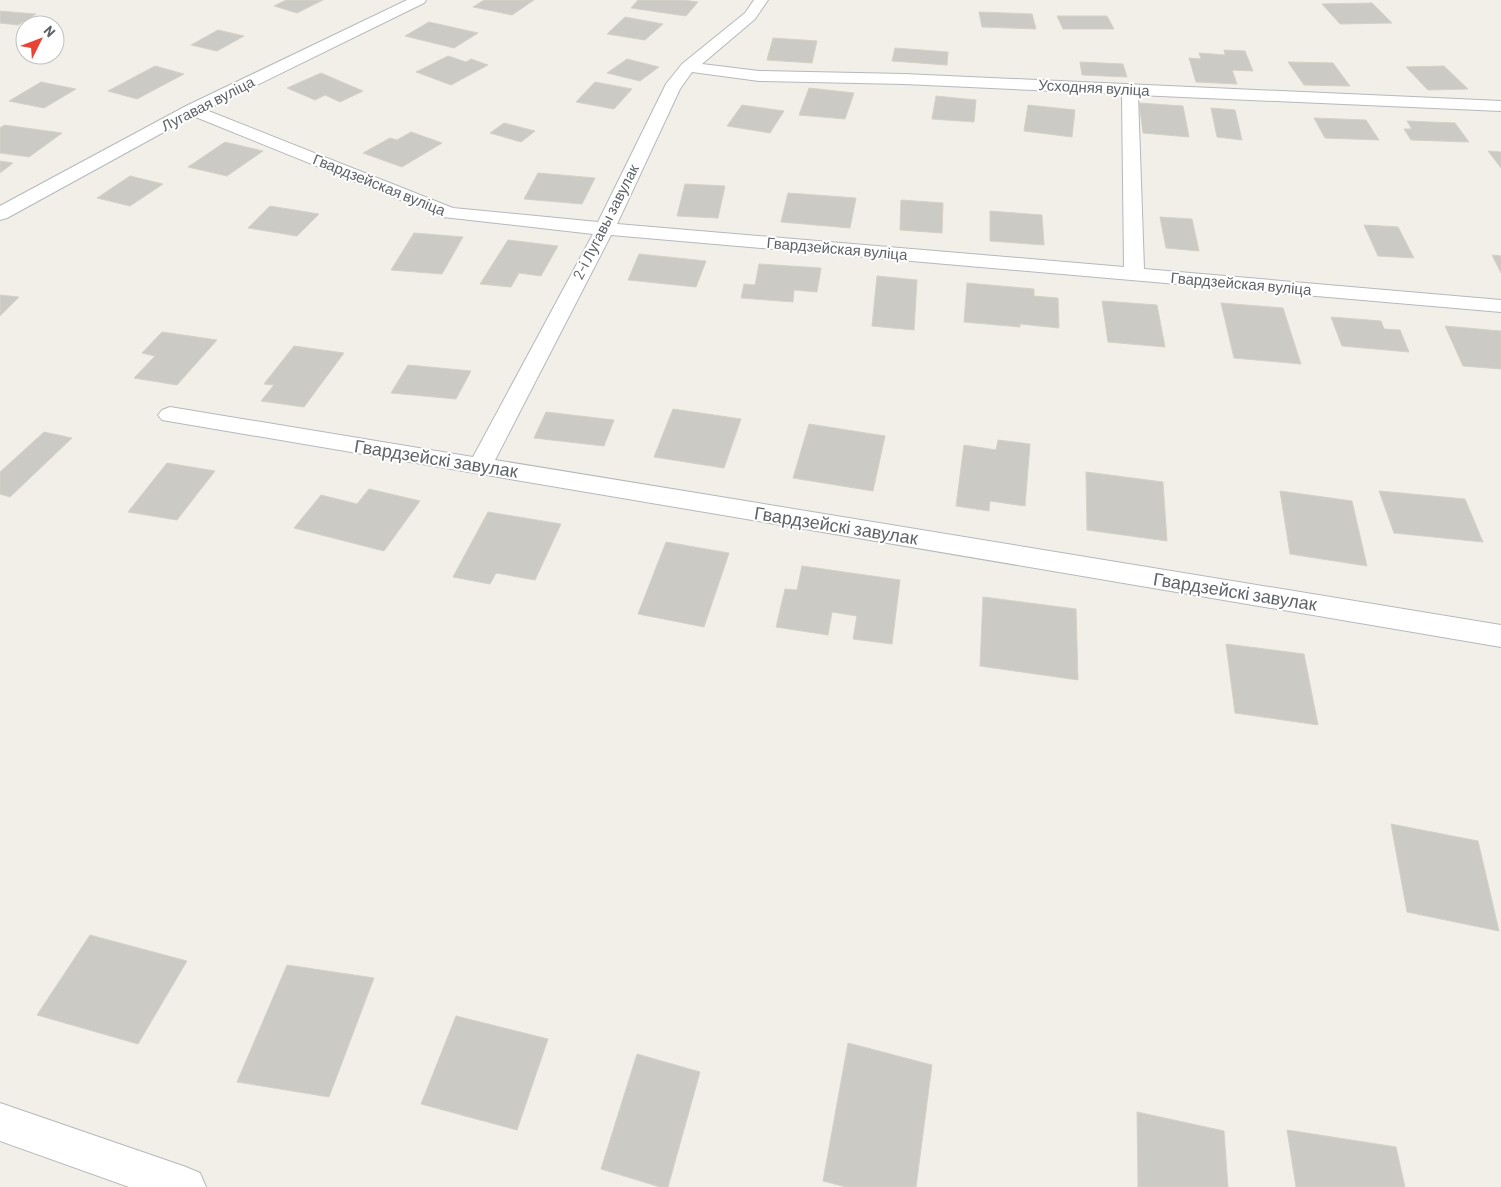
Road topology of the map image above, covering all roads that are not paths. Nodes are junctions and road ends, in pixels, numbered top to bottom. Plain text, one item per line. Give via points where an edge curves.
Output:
1 (419, 0) edge
2 (760, 0) edge
3 (688, 67) junction
4 (1130, 90) junction
5 (1501, 106) edge
6 (192, 110) junction
7 (0, 214) edge
8 (605, 229) junction
9 (1134, 275) junction
10 (1501, 306) edge
11 (170, 415) dead end
12 (480, 466) junction
13 (1501, 636) edge
14 (0, 1122) edge
15 (186, 1187) edge

1 - 6 street, Лугавая вуліца
2 - 3 street, 2-і Лугавы завулак via 750,16
3 - 4 street, Усходняя вуліца via 760,76
3 - 8 street, 2-і Лугавы завулак via 672,88
4 - 5 street, Усходняя вуліца
4 - 9 street
6 - 7 street, Лугавая вуліца
6 - 8 street, Гвардзейская вуліца via 450,214
8 - 9 street, Гвардзейская вуліца
8 - 12 street, 2-і Лугавы завулак
9 - 10 street, Гвардзейская вуліца
11 - 12 street, Гвардзейскі завулак
12 - 13 street, Гвардзейскі завулак
14 - 15 street

